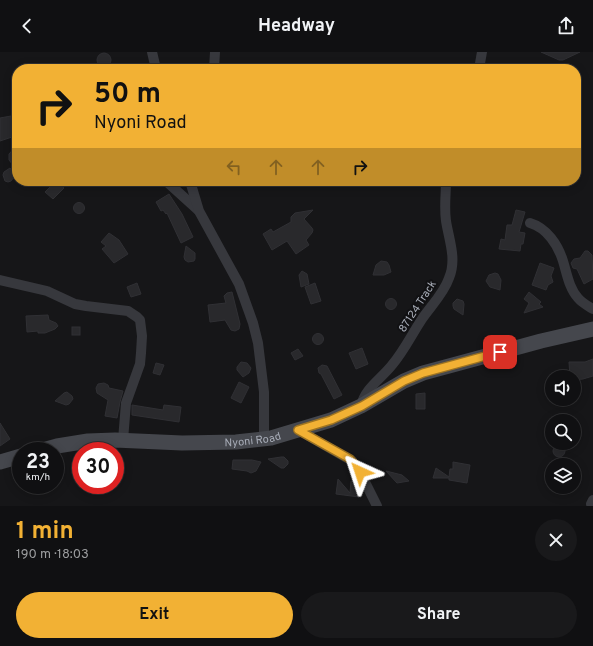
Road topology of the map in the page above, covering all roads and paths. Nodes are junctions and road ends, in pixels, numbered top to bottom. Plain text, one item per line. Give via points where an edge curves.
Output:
1 (152, 52) edge
2 (215, 52) edge
3 (482, 52) edge
4 (155, 64) edge
5 (214, 64) edge
6 (480, 64) edge
7 (172, 186) edge
8 (192, 186) edge
9 (446, 186) edge
10 (199, 211) junction
11 (530, 223) dead end
12 (0, 280) edge
13 (593, 309) edge
14 (593, 329) edge
15 (362, 406) junction
16 (298, 430) junction
17 (264, 439) junction
18 (123, 440) junction
19 (64, 445) edge
20 (12, 459) edge
21 (0, 462) edge
22 (377, 506) edge

1 - 4 street
2 - 5 street
3 - 6 street
7 - 10 street
8 - 10 street
9 - 15 street, 87124 Track via 445,206 452,261 449,278 400,355 367,390
10 - 17 street via 239,284 253,323 264,392
11 - 13 street via 548,234 560,252 569,282 578,299
12 - 18 street via 47,291 75,304 128,311 140,320 140,364 126,403
14 - 15 street, Nyoni Road via 423,373 404,381
15 - 16 street, Nyoni Road via 331,420
16 - 17 street, Nyoni Road
16 - 22 street via 352,461
17 - 18 street, Nyoni Road via 182,443
18 - 19 street, Nyoni Road
20 - 21 street

